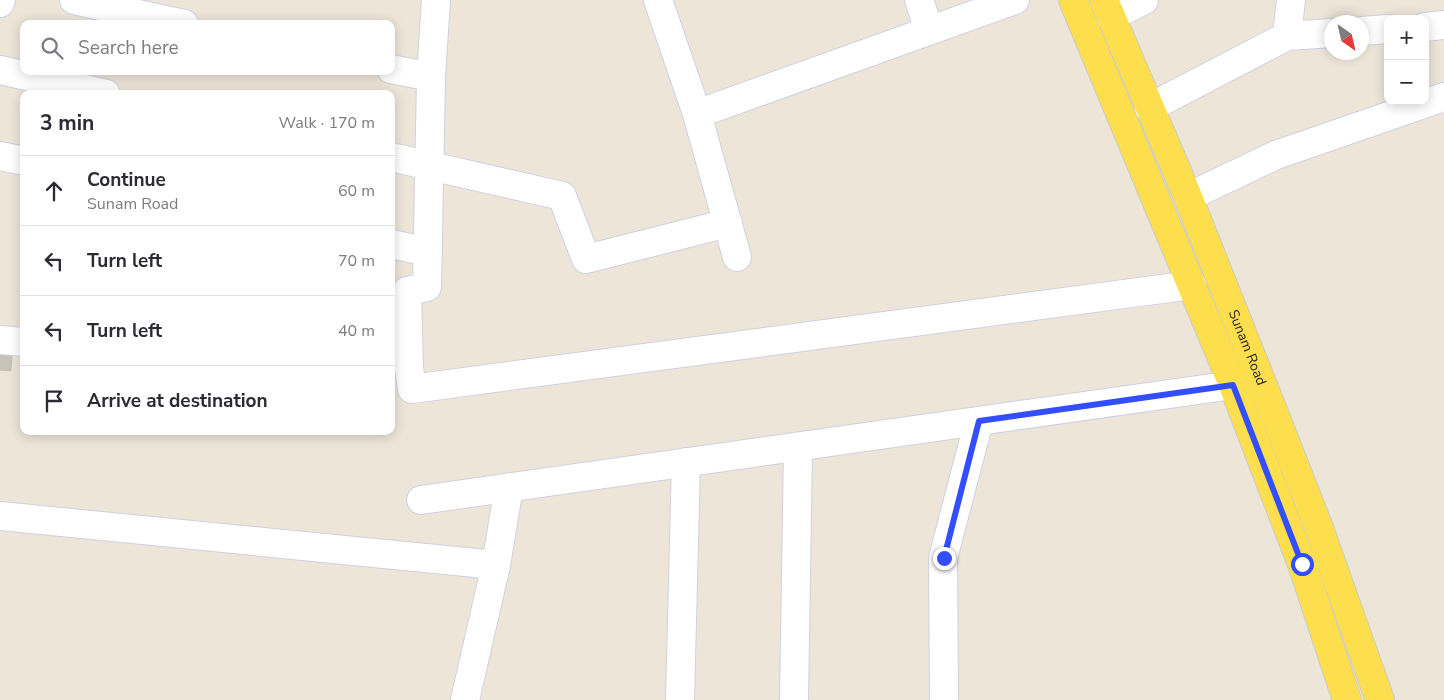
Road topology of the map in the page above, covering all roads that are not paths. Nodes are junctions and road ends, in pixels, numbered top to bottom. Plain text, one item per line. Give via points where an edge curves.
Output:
1 (74, 0) edge
2 (436, 0) edge
3 (658, 0) edge
4 (919, 0) edge
5 (1015, 0) edge
6 (1073, 0) edge
7 (1144, 0) edge
8 (1292, 0) edge
9 (1108, 8) edge
10 (166, 20) edge
11 (1444, 25) edge
12 (1429, 27) edge
13 (1384, 29) edge
14 (930, 30) junction
15 (1369, 30) edge
16 (1324, 34) edge
17 (1287, 36) junction
18 (0, 70) edge
19 (395, 70) edge
20 (20, 75) edge
21 (22, 75) edge
22 (431, 77) junction
23 (88, 90) edge
24 (1444, 98) edge
25 (1150, 108) junction
26 (697, 114) junction
27 (0, 156) edge
28 (395, 158) edge
29 (20, 160) edge
30 (430, 166) junction
31 (1188, 197) junction
32 (728, 223) junction
33 (395, 245) edge
34 (428, 252) junction
35 (737, 257) dead end
36 (1192, 285) junction
37 (0, 340) edge
38 (20, 342) edge
39 (400, 368) edge
40 (1233, 385) junction
41 (979, 421) junction
42 (798, 446) junction
43 (686, 462) junction
44 (509, 488) junction
45 (421, 500) dead end
46 (0, 516) edge
47 (496, 565) junction
48 (465, 700) edge
49 (680, 700) edge
50 (794, 700) edge
51 (944, 700) edge
52 (1347, 700) edge
53 (1380, 700) edge

1 - 10 street
2 - 22 street
3 - 26 street
4 - 14 street
5 - 14 street
6 - 36 main road, Sunam Road
7 - 9 street
8 - 17 street
9 - 25 main road, Sunam Road
11 - 12 street
13 - 15 street
14 - 26 street
16 - 17 street
17 - 25 street
18 - 20 street
19 - 22 street
21 - 23 street
22 - 30 street
24 - 31 street via 1276,155
25 - 31 main road, Sunam Road
26 - 32 street
27 - 29 street
28 - 30 street
30 - 32 street via 562,196 586,259
30 - 34 street
31 - 53 main road, Sunam Road via 1319,528
32 - 35 street
33 - 34 street
34 - 39 street via 427,287 407,291
36 - 39 street via 412,388
36 - 40 main road, Sunam Road
37 - 38 street
40 - 41 street
40 - 52 main road, Sunam Road via 1302,564
41 - 42 street
41 - 51 street via 944,558
42 - 43 street
42 - 50 street
43 - 44 street
43 - 49 street
44 - 45 street
44 - 47 street
46 - 47 street
47 - 48 street

